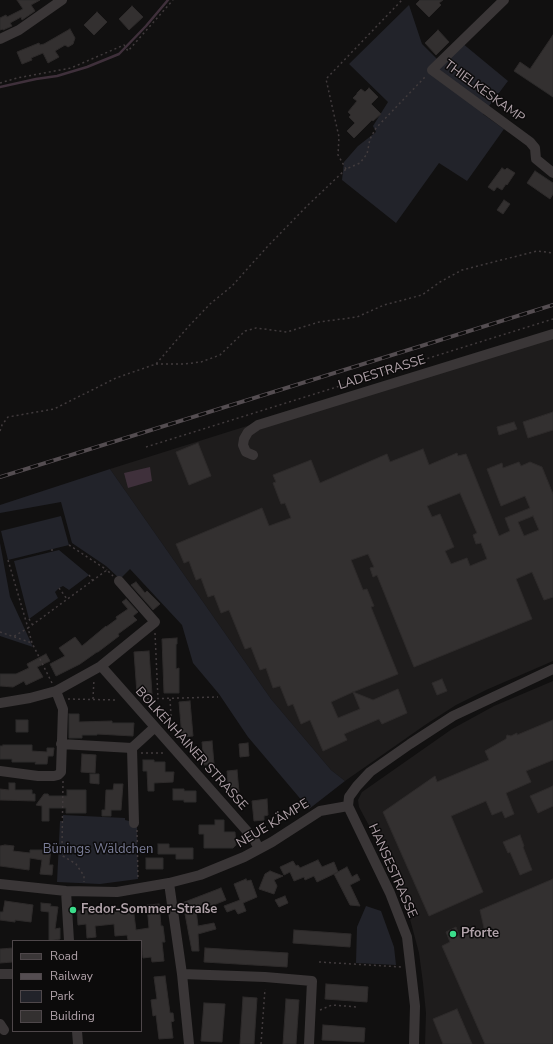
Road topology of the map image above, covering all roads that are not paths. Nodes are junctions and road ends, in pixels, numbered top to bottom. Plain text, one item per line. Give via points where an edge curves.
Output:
1 (62, 0) edge
2 (504, 0) edge
3 (0, 39) edge
4 (553, 173) edge
5 (553, 334) edge
6 (253, 455) dead end
7 (119, 581) road end
8 (98, 668) junction
9 (553, 669) edge
10 (56, 691) junction
11 (0, 703) edge
12 (155, 727) junction
13 (62, 744) junction
14 (132, 748) junction
15 (0, 771) edge
16 (348, 806) junction
17 (134, 823) road end
18 (259, 849) junction
19 (169, 883) junction
20 (0, 884) edge
21 (66, 891) junction
22 (69, 940) edge
23 (0, 974) edge
24 (12, 974) edge
25 (182, 974) junction
26 (77, 1032) edge
27 (78, 1044) edge
28 (189, 1044) edge
29 (309, 1044) edge
30 (414, 1044) edge

1 - 3 street via 19,30
2 - 4 street, THIELKESKAMP via 432,70 530,142 535,148 536,159
5 - 6 street, LADESTRASSE via 258,425 248,432 244,439 246,452
7 - 8 street via 155,622
8 - 10 street
8 - 12 street, BOLKENHAINER STRASSE
9 - 16 street via 453,716 410,744 370,772 356,786 349,797
10 - 11 street
10 - 13 street via 62,709
12 - 14 street
12 - 18 street, BOLKENHAINER STRASSE via 254,839
13 - 14 street
13 - 15 street via 58,775 38,776
14 - 17 street
16 - 18 street, NEUE KÄMPE via 320,811
16 - 30 street, HANSESTRASSE via 390,893 407,937 415,1006
18 - 19 street, NEUE KÄMPE via 200,875
19 - 21 street, NEUE KÄMPE via 117,892
19 - 25 street
20 - 21 street, NEUE KÄMPE
21 - 22 street
23 - 24 street
25 - 28 street
25 - 29 street via 312,981
26 - 27 street

